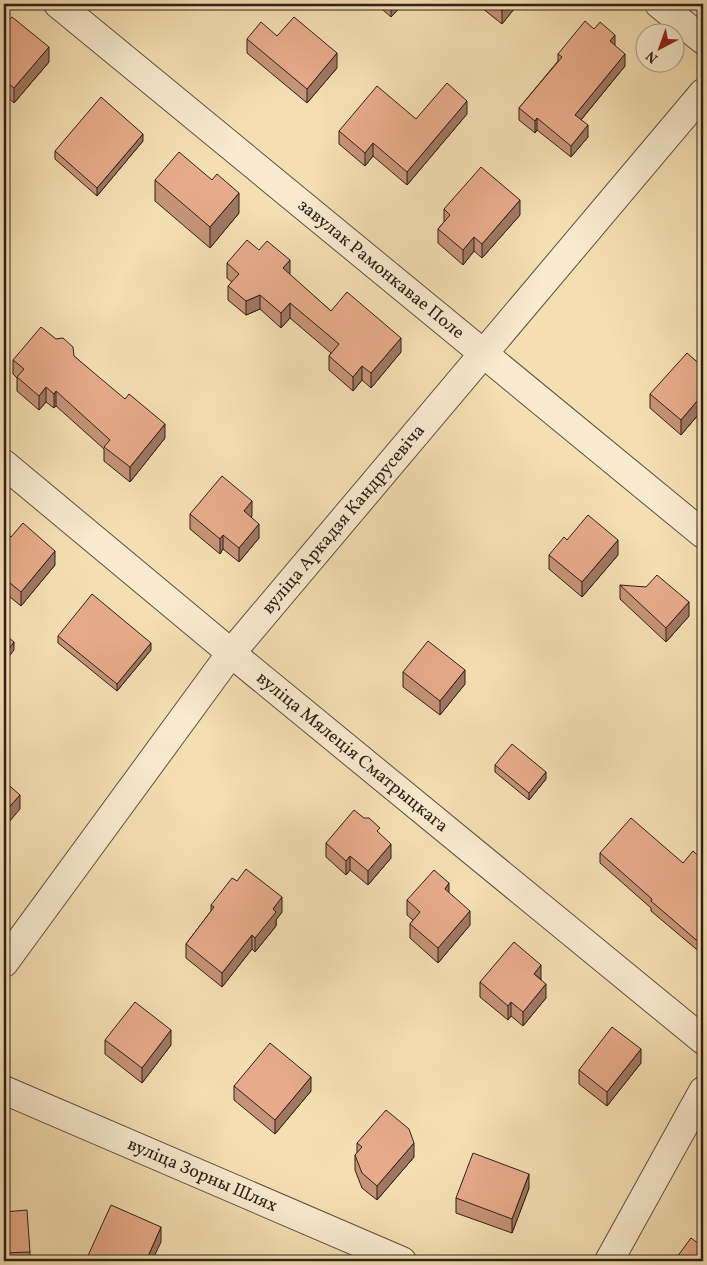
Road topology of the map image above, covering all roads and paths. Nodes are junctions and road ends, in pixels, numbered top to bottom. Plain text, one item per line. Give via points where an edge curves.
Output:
1 (58, 4) edge
2 (659, 4) edge
3 (703, 40) edge
4 (703, 93) edge
5 (483, 354) junction
6 (4, 464) edge
7 (703, 534) edge
8 (231, 654) junction
9 (6, 952) edge
10 (703, 1040) edge
11 (4, 1090) edge
12 (703, 1091) edge
13 (402, 1261) edge
14 (609, 1261) edge

1 - 5 street, завулак Рамонкавае Поле
2 - 3 street
4 - 5 street, вуліца Аркадзя Кандрусевіча
5 - 7 street, завулак Рамонкавае Поле
5 - 8 street, вуліца Аркадзя Кандрусевіча
6 - 8 street, вуліца Мялеція Сматрыцкага
8 - 9 street, вуліца Аркадзя Кандрусевіча
8 - 10 street, вуліца Мялеція Сматрыцкага
11 - 13 street, вуліца Зорны Шлях
12 - 14 street

